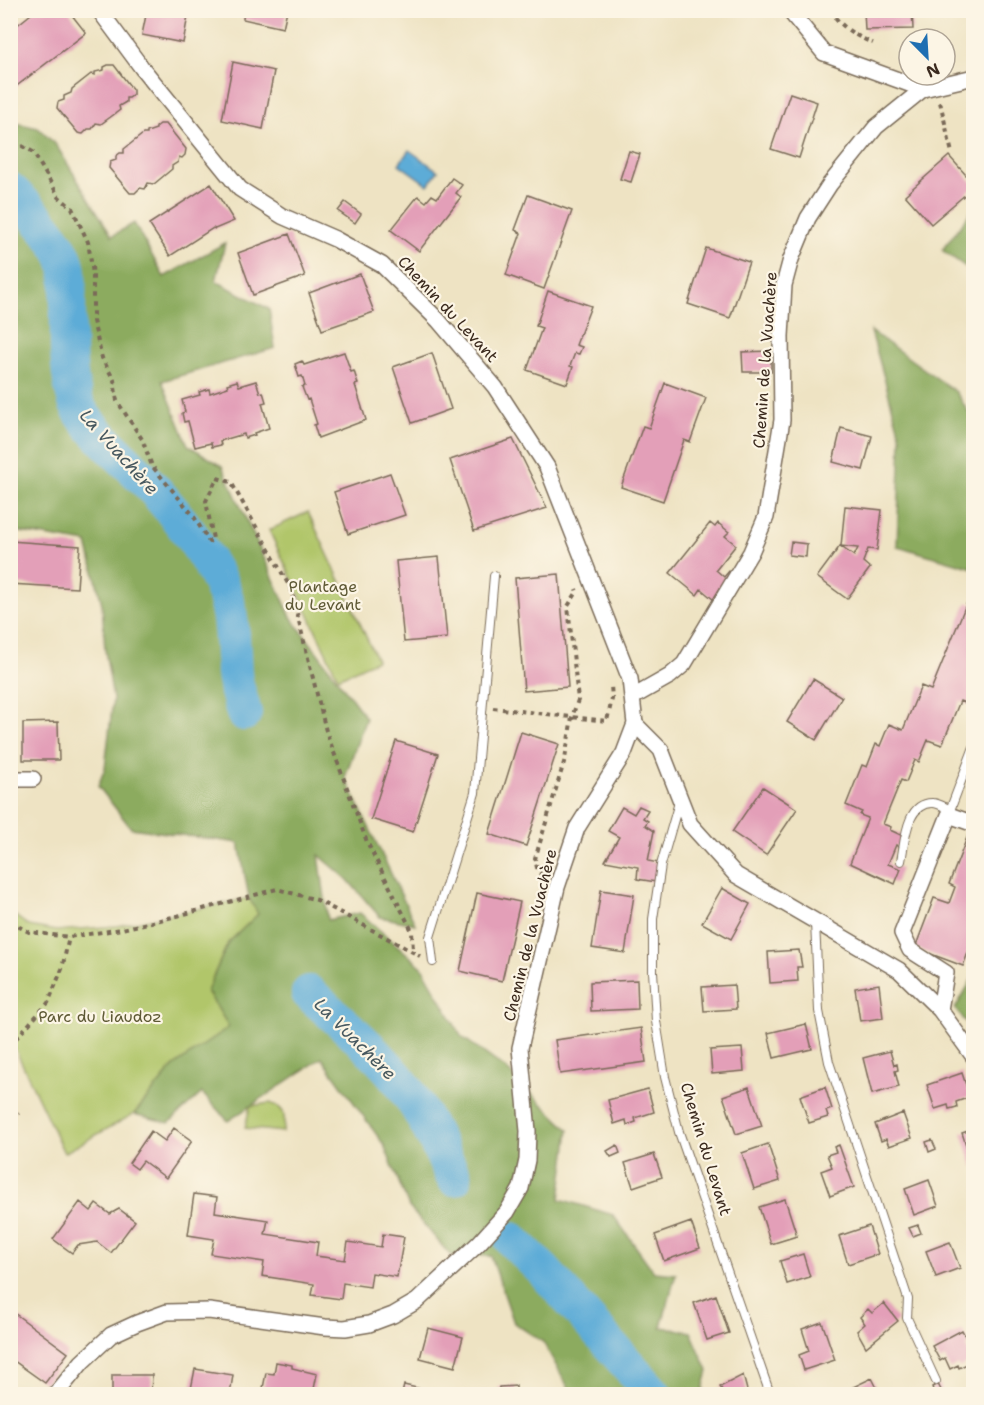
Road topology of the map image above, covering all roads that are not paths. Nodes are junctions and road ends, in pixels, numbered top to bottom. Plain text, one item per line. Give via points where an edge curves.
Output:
1 (99, 10) edge
2 (789, 10) edge
3 (974, 77) edge
4 (923, 89) junction
5 (494, 576) dead end
6 (633, 697) junction
7 (635, 724) junction
8 (974, 747) edge
9 (10, 779) edge
10 (33, 779) dead end
11 (679, 801) junction
12 (950, 812) junction
13 (974, 824) edge
14 (901, 861) dead end
15 (815, 920) junction
16 (433, 962) dead end
17 (940, 1010) junction
18 (974, 1057) edge
19 (936, 1380) dead end
20 (56, 1395) edge
21 (770, 1395) edge

1 - 6 street, Chemin du Levant via 240,189 282,216 382,265 438,320 495,387 547,466 630,679
2 - 4 street via 824,53
3 - 4 street
4 - 6 street, Chemin de la Vuachère via 876,127 808,218 784,285 782,420 766,517 751,552 684,664
5 - 16 lane via 475,794 430,937
6 - 7 street, Chemin de la Vuachère
7 - 11 street via 661,750
7 - 20 street, Chemin de la Vuachère via 624,753 577,828 557,887 520,1048 527,1160 520,1188 507,1212 417,1301 393,1315 345,1328 209,1311 167,1312 111,1335 82,1362
8 - 12 lane
9 - 10 street
11 - 15 street via 690,824 736,875
11 - 21 lane, Chemin du Levant via 661,865 653,920 656,1021 679,1132
12 - 13 street
12 - 14 lane via 933,803 918,807 912,814
12 - 17 street via 902,933 910,950 946,973
15 - 17 street via 899,970
15 - 19 lane via 819,1011 829,1062 908,1299 907,1318
17 - 18 street

